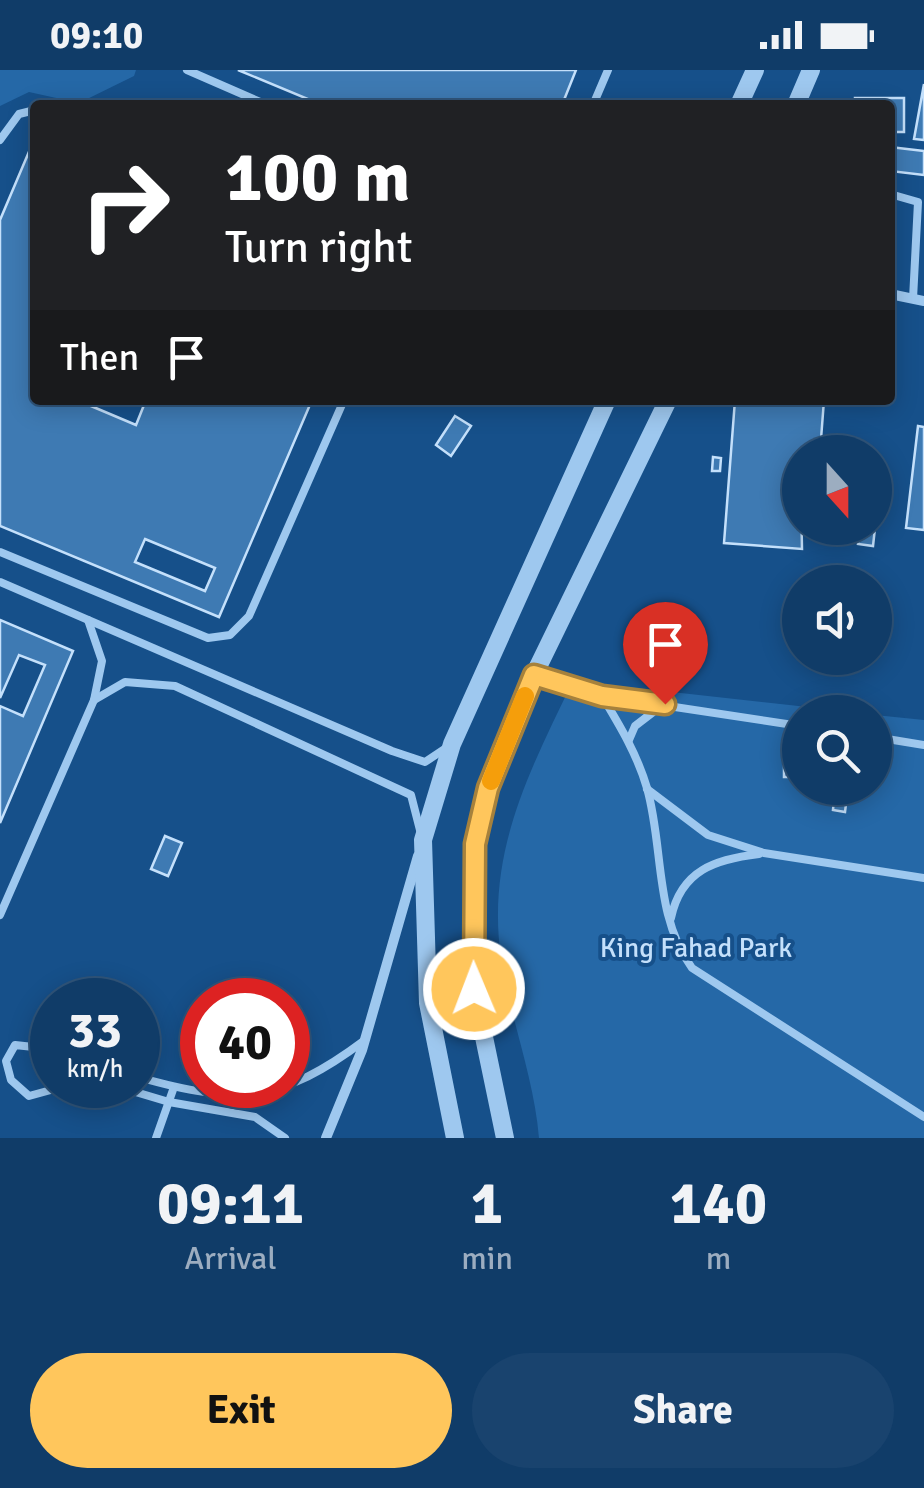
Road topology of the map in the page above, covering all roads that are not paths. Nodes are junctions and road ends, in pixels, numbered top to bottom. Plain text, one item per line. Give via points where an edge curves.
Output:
1 (187, 70) edge
2 (608, 70) edge
3 (754, 70) edge
4 (811, 70) edge
5 (256, 100) edge
6 (595, 100) edge
7 (741, 100) edge
8 (798, 100) edge
9 (30, 111) edge
10 (0, 140) edge
11 (895, 195) edge
12 (918, 300) edge
13 (342, 405) edge
14 (603, 405) edge
15 (666, 405) edge
16 (0, 552) edge
17 (0, 582) edge
18 (88, 620) junction
19 (534, 675) junction
20 (602, 696) junction
21 (94, 700) junction
22 (665, 704) junction
23 (782, 723) edge
24 (629, 740) junction
25 (892, 740) edge
26 (452, 744) junction
27 (924, 745) edge
28 (647, 789) junction
29 (422, 840) junction
30 (764, 853) junction
31 (924, 878) edge
32 (0, 915) edge
33 (670, 924) junction
34 (365, 1040) junction
35 (30, 1047) edge
36 (160, 1083) edge
37 (174, 1087) junction
38 (30, 1096) edge
39 (160, 1099) edge
40 (169, 1102) junction
41 (924, 1117) edge
42 (156, 1138) edge
43 (285, 1138) edge
44 (326, 1138) edge
45 (455, 1138) edge
46 (506, 1138) edge

1 - 5 lane
2 - 6 lane
3 - 7 street
4 - 8 street
9 - 10 lane via 19,114
11 - 12 lane via 918,202
13 - 16 lane via 248,616 230,635 208,638
14 - 26 street
15 - 19 street
17 - 18 lane
18 - 21 lane via 102,661
18 - 26 lane via 426,762
19 - 20 lane
19 - 46 street via 488,788 475,844 474,989
20 - 22 lane
20 - 24 lane
21 - 29 lane via 125,682 174,686 411,796
21 - 32 lane
22 - 23 lane
22 - 24 lane via 634,726
24 - 28 lane
25 - 27 lane
26 - 29 street
28 - 30 lane via 708,836
28 - 33 lane
29 - 34 street
29 - 45 street via 428,1003
30 - 31 lane
30 - 33 lane via 717,859 698,871 674,902
33 - 41 lane via 692,968
34 - 37 lane via 332,1065 270,1093 219,1096
34 - 44 street
35 - 38 lane via 15,1045 6,1061 11,1080
36 - 37 lane
37 - 40 lane
39 - 40 lane
40 - 42 lane
40 - 43 lane via 255,1117

